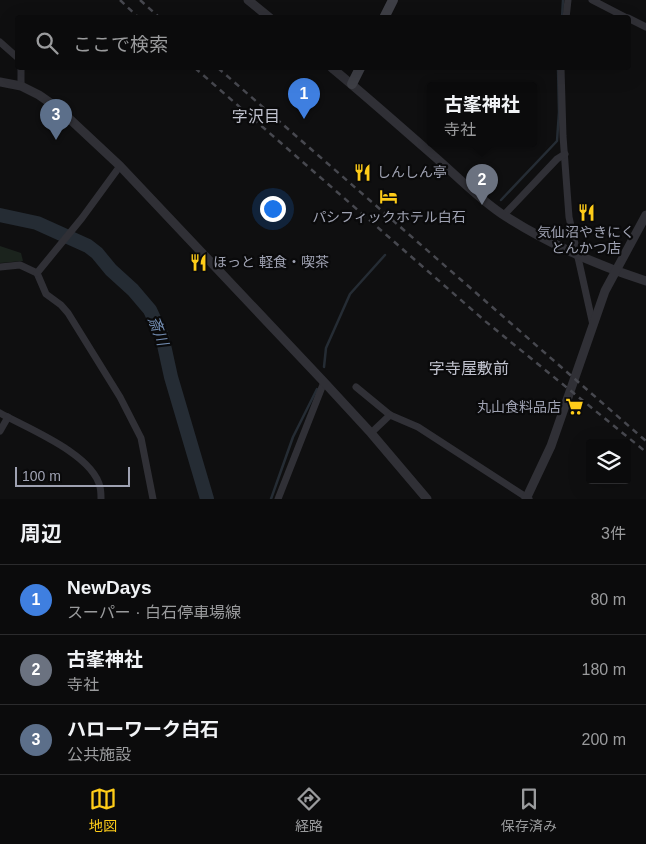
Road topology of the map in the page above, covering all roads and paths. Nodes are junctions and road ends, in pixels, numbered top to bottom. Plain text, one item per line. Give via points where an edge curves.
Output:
1 (248, 0) edge
2 (393, 0) edge
3 (568, 0) edge
4 (592, 0) edge
5 (266, 15) edge
6 (386, 15) edge
7 (566, 15) edge
8 (622, 15) edge
9 (631, 20) edge
10 (646, 27) edge
11 (0, 42) edge
12 (15, 55) edge
13 (21, 70) edge
14 (334, 70) edge
15 (359, 70) edge
16 (561, 70) edge
17 (0, 82) edge
18 (352, 84) junction
19 (21, 86) junction
20 (565, 154) junction
21 (120, 166) junction
22 (504, 215) junction
23 (645, 222) edge
24 (577, 256) junction
25 (0, 267) edge
26 (616, 271) junction
27 (38, 273) junction
28 (646, 281) edge
29 (593, 325) junction
30 (324, 382) junction
31 (356, 388) dead end
32 (0, 413) edge
33 (390, 415) junction
34 (8, 417) junction
35 (0, 431) edge
36 (371, 434) junction
37 (527, 498) edge
38 (101, 499) edge
39 (153, 499) edge
40 (278, 499) edge
41 (427, 499) edge

1 - 5 street
2 - 6 main road
3 - 7 street
4 - 8 street
9 - 10 street
11 - 12 street
13 - 19 street
14 - 18 street
15 - 18 main road
16 - 20 street
17 - 19 street
18 - 22 street
19 - 21 street via 59,110
20 - 22 street
20 - 24 street via 569,217
21 - 27 street
21 - 30 street
22 - 24 street
23 - 26 street
24 - 26 street
24 - 29 street
25 - 27 street via 20,265
26 - 28 street
26 - 29 street
27 - 39 street via 46,294 68,313 120,397 141,438
29 - 37 street via 551,446
30 - 36 street
30 - 40 street
31 - 33 street
32 - 34 street
33 - 36 street
33 - 37 street via 418,427
34 - 35 street
34 - 38 street via 40,432 79,458 96,477
36 - 41 street

